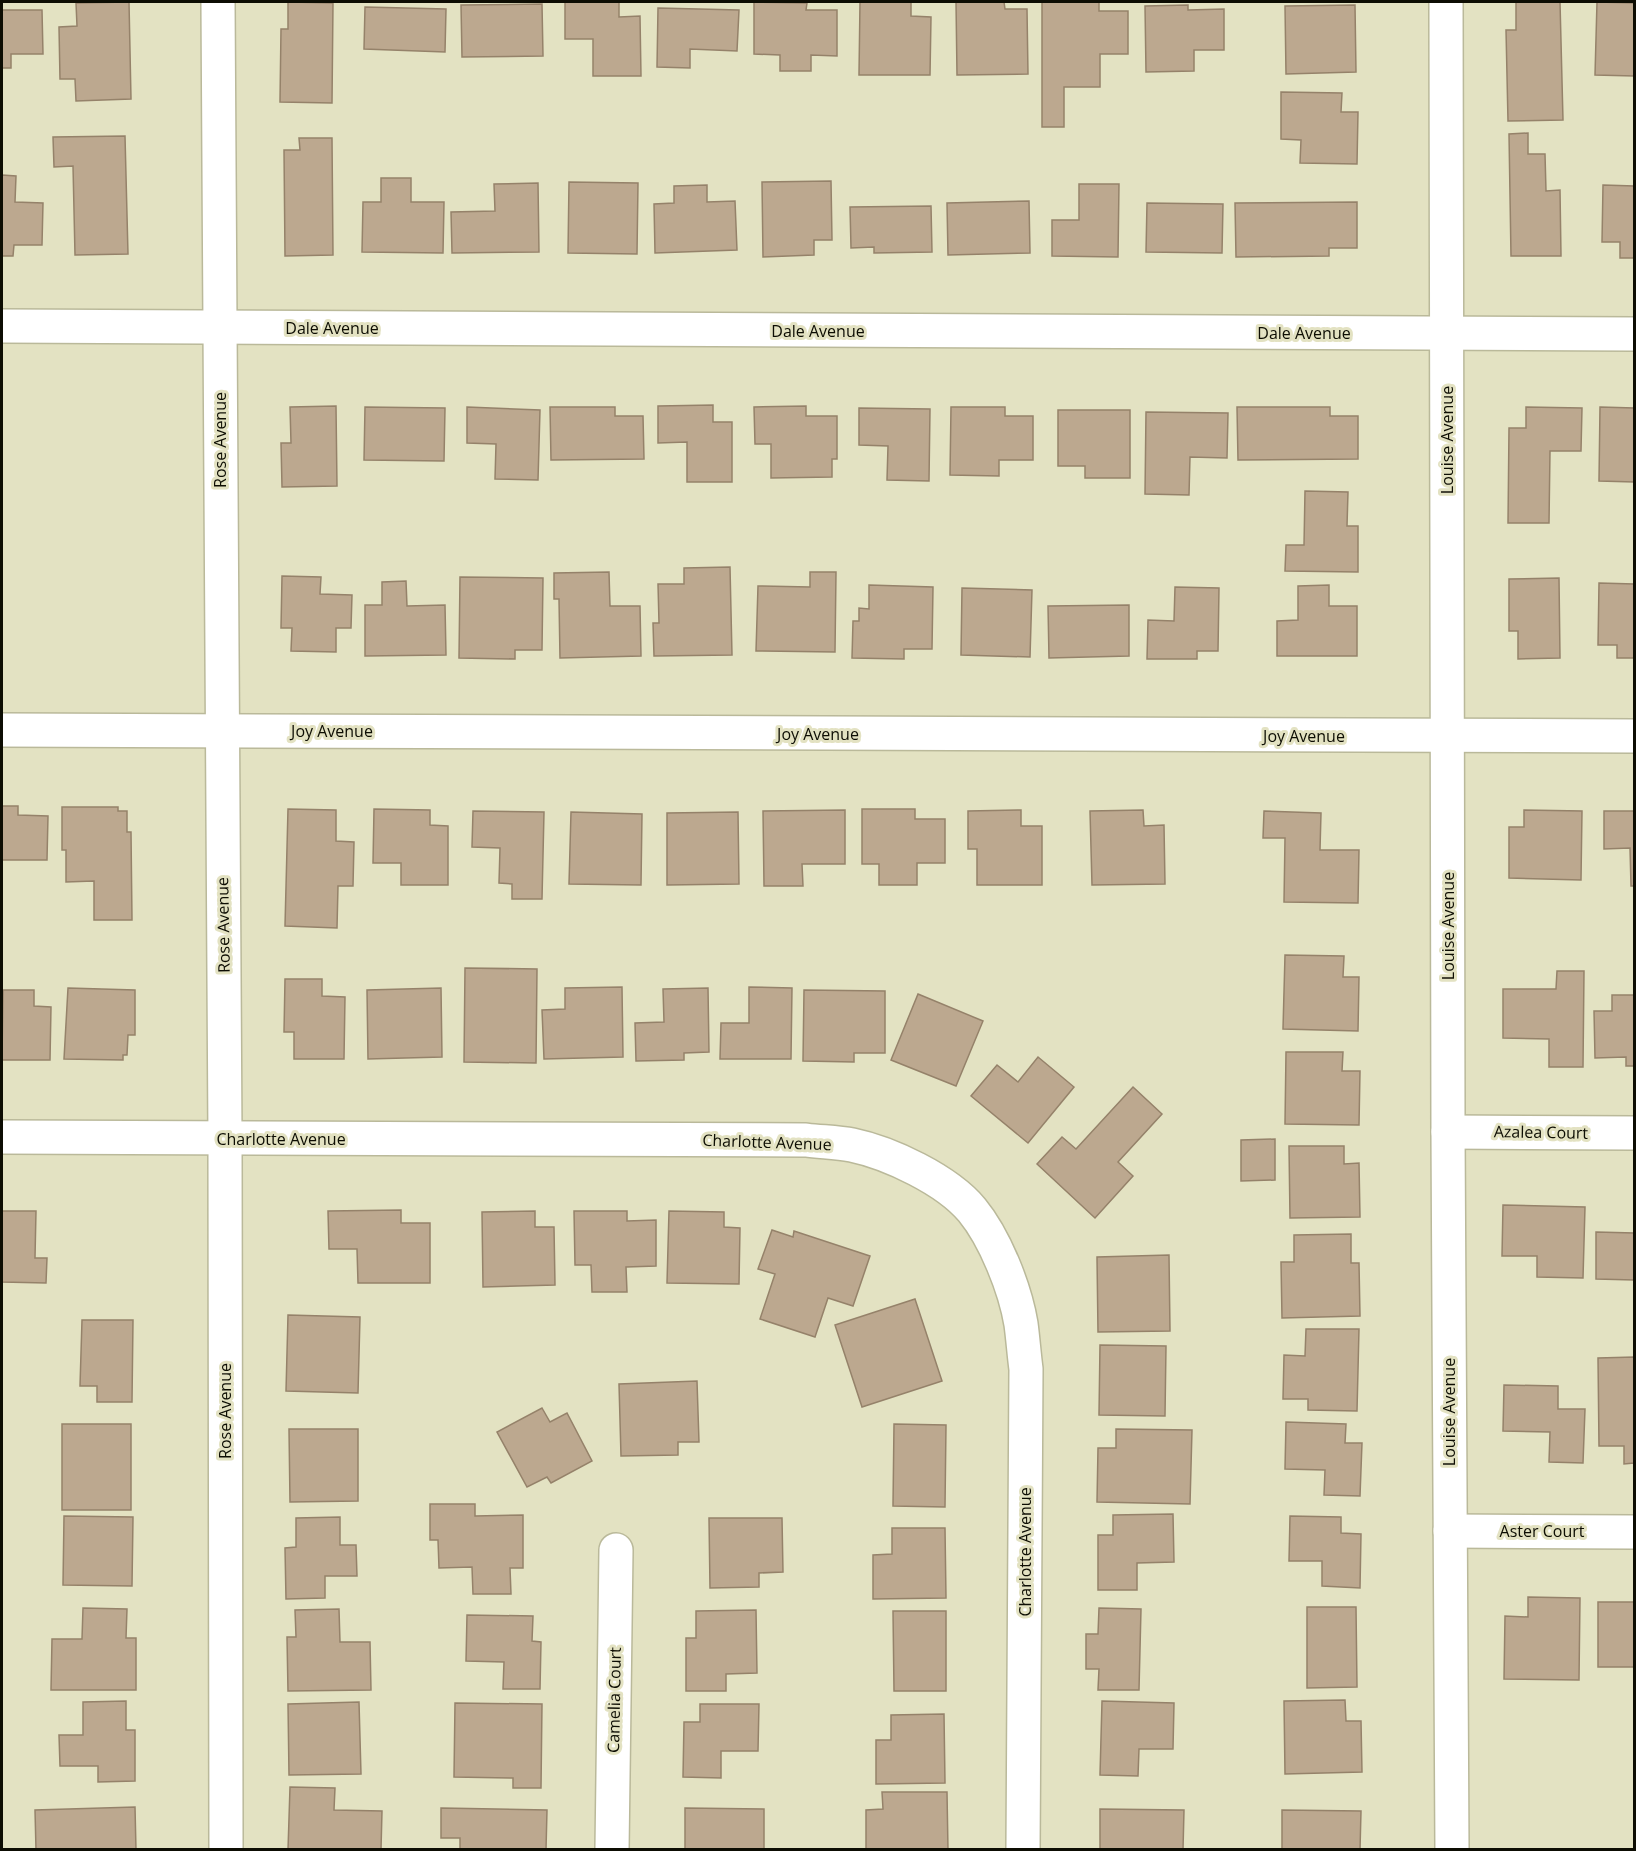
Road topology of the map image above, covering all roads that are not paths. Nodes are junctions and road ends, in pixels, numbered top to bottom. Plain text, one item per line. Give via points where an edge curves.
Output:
1 (218, 2) edge
2 (1446, 2) edge
3 (2, 326) edge
4 (219, 328) junction
5 (1446, 334) junction
6 (1635, 334) edge
7 (2, 730) edge
8 (221, 731) junction
9 (1635, 736) edge
10 (1447, 737) junction
11 (1448, 1132) junction
12 (1635, 1133) edge
13 (2, 1137) edge
14 (225, 1138) junction
15 (1450, 1531) junction
16 (1635, 1532) edge
17 (616, 1550) dead end
18 (226, 1850) edge
19 (612, 1850) edge
20 (1023, 1850) edge
21 (1452, 1850) edge

1 - 4 street, Rose Avenue
2 - 5 street, Louise Avenue
3 - 4 street, Dale Avenue
4 - 5 street, Dale Avenue
4 - 8 street, Rose Avenue
5 - 6 street, Dale Avenue
5 - 10 street, Louise Avenue
7 - 8 street, Joy Avenue
8 - 10 street, Joy Avenue
8 - 14 street, Rose Avenue
9 - 10 street, Joy Avenue
10 - 11 street, Louise Avenue
11 - 12 street, Azalea Court
11 - 15 street, Louise Avenue
13 - 14 street, Charlotte Avenue
14 - 18 street, Rose Avenue
14 - 20 street, Charlotte Avenue via 806,1140 851,1145 882,1154 916,1169 972,1210 992,1242 1012,1288 1021,1322 1026,1370
15 - 16 street, Aster Court
15 - 21 street, Louise Avenue
17 - 19 street, Camelia Court

